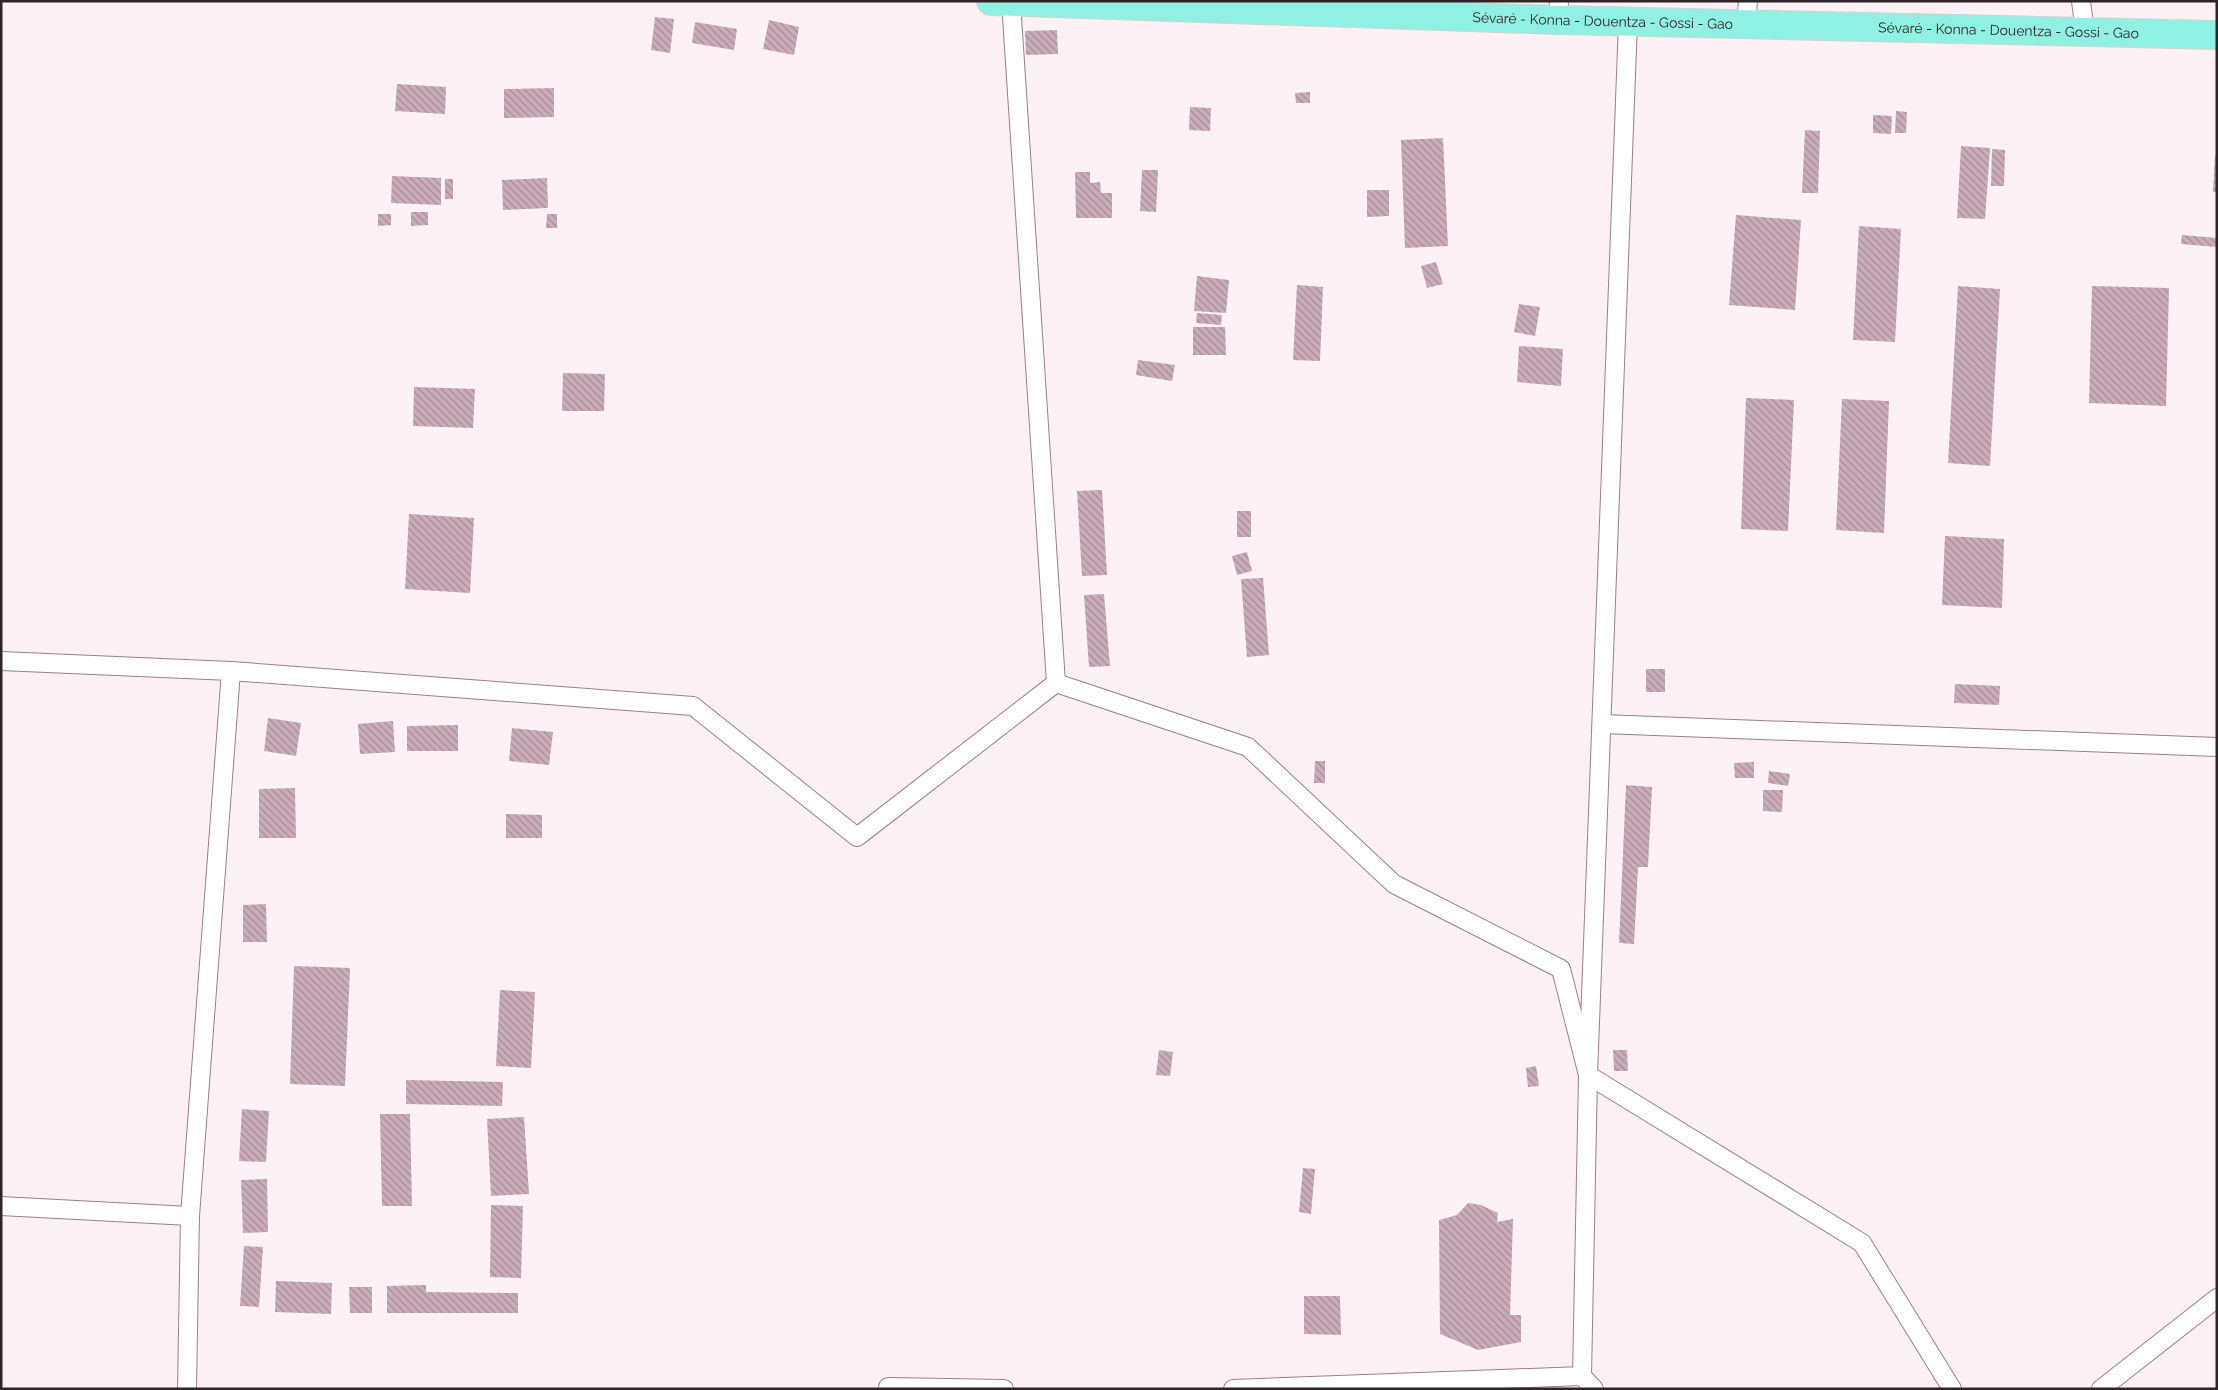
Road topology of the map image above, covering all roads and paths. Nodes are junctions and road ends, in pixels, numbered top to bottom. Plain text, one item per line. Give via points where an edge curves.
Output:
1 (991, 1) edge
2 (2080, 1) edge
3 (1010, 2) edge
4 (1066, 2) edge
5 (1558, 11) edge
6 (1747, 13) edge
7 (1628, 22) junction
8 (2085, 32) junction
9 (2217, 35) edge
10 (1, 661) edge
11 (231, 671) junction
12 (1056, 683) junction
13 (1602, 724) junction
14 (2217, 747) edge
15 (1588, 1075) junction
16 (1, 1206) edge
17 (190, 1216) junction
18 (2217, 1298) edge
19 (1588, 1383) edge
20 (888, 1386) dead end
21 (187, 1389) edge
22 (1004, 1389) edge
23 (1233, 1389) edge
24 (1952, 1389) edge
25 (2101, 1389) edge

1 - 3 main road, Sévaré - Konna - Douentza - Gossi - Gao
2 - 8 street
3 - 4 main road, Sévaré - Konna - Douentza - Gossi - Gao
3 - 12 street
4 - 5 main road, Sévaré - Konna - Douentza - Gossi - Gao
5 - 7 main road, Sévaré - Konna - Douentza - Gossi - Gao
6 - 7 main road, Sévaré - Konna - Douentza - Gossi - Gao
6 - 8 main road, Sévaré - Konna - Douentza - Gossi - Gao
7 - 13 street
8 - 9 main road, Sévaré - Konna - Douentza - Gossi - Gao
10 - 11 street
11 - 12 street via 693,706 857,837
11 - 17 street
12 - 15 street via 1248,747 1394,884 1561,969
13 - 14 street
13 - 15 street
15 - 19 street
15 - 24 street via 1862,1243
16 - 17 street
17 - 21 street
18 - 25 street
19 - 23 street
20 - 22 street

